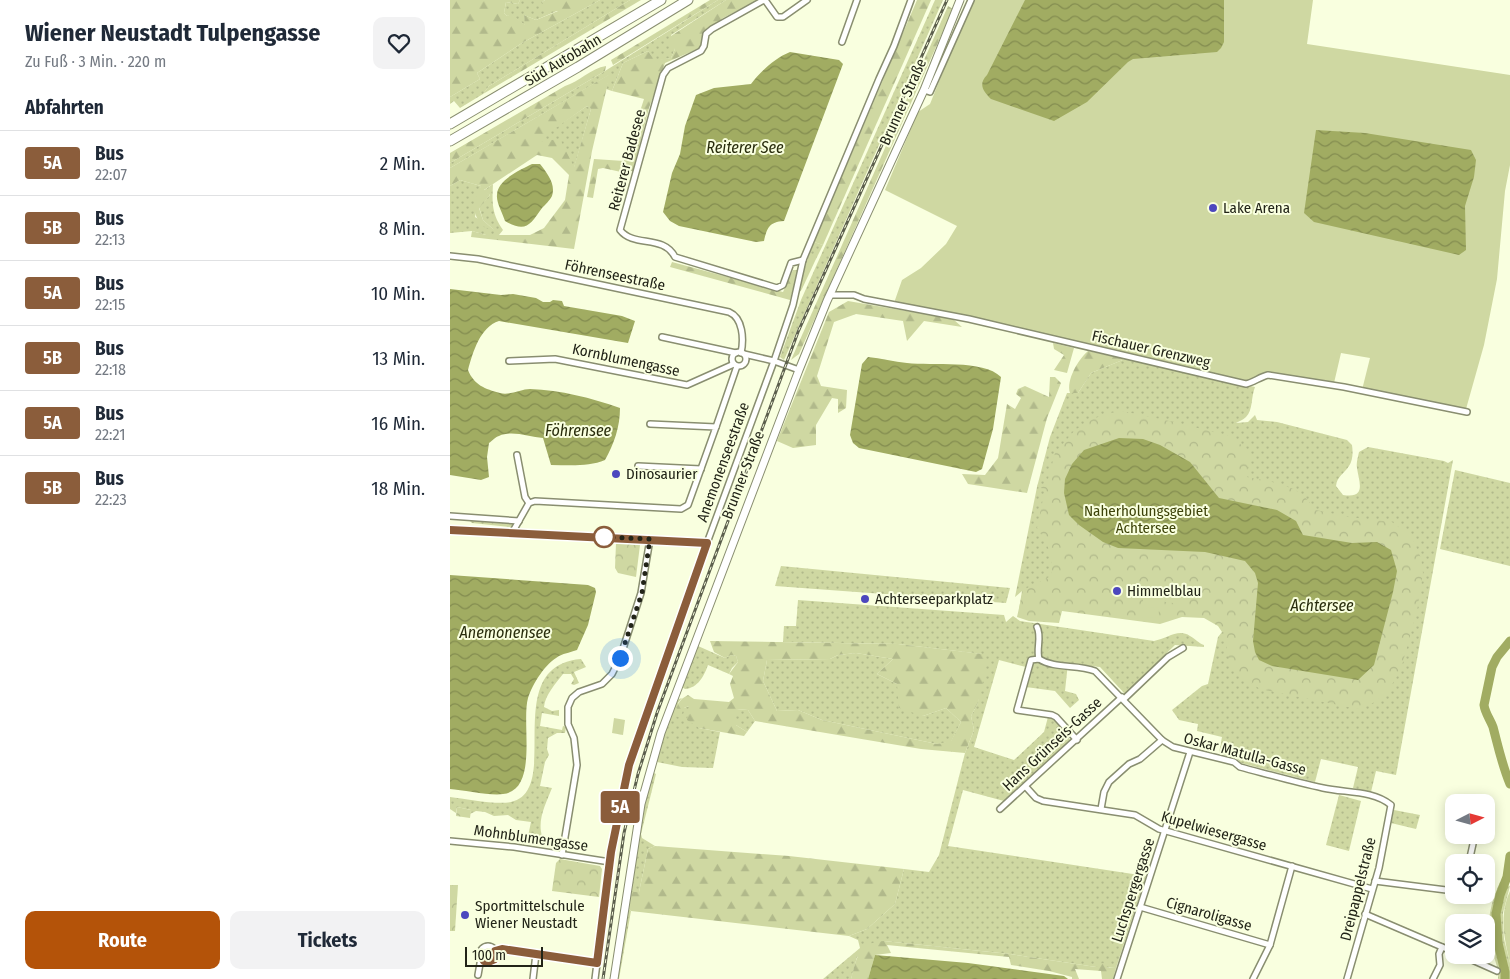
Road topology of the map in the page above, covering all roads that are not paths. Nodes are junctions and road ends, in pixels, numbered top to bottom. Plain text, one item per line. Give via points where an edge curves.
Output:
1 (661, 0) edge
2 (688, 0) edge
3 (765, 0) edge
4 (807, 0) edge
5 (857, 0) edge
6 (911, 0) edge
7 (960, 0) edge
8 (971, 0) edge
9 (842, 42) dead end
10 (924, 90) junction
11 (450, 124) edge
12 (450, 141) edge
13 (450, 256) edge
14 (803, 260) junction
15 (830, 295) junction
16 (662, 336) dead end
17 (741, 353) junction
18 (760, 358) junction
19 (774, 360) junction
20 (509, 361) dead end
21 (745, 364) junction
22 (735, 365) junction
23 (798, 370) junction
24 (1467, 412) dead end
25 (650, 424) dead end
26 (716, 428) junction
27 (517, 455) dead end
28 (638, 466) dead end
29 (701, 469) junction
30 (529, 503) junction
31 (450, 516) edge
32 (518, 521) junction
33 (450, 530) edge
34 (512, 533) junction
35 (650, 539) junction
36 (707, 543) junction
37 (1037, 627) dead end
38 (1183, 648) dead end
39 (1039, 659) junction
40 (1123, 698) junction
41 (1077, 740) junction
42 (1162, 740) junction
43 (1190, 752) junction
44 (1026, 787) junction
45 (1391, 805) joint
46 (1000, 809) dead end
47 (1102, 809) junction
48 (1166, 830) junction
49 (450, 841) edge
50 (1473, 844) dead end
51 (1471, 854) edge
52 (562, 855) junction
53 (610, 862) junction
54 (1292, 866) junction
55 (1375, 881) junction
56 (1372, 890) junction
57 (1445, 890) edge
58 (1140, 907) junction
59 (1365, 914) junction
60 (1270, 945) junction
61 (1442, 947) junction
62 (1445, 948) edge
63 (495, 951) junction
64 (536, 954) junction
65 (481, 958) junction
66 (597, 963) junction
67 (1481, 964) edge
68 (1497, 971) dead end
69 (478, 975) dead end
70 (533, 979) edge
71 (595, 979) edge
72 (614, 979) edge
73 (1117, 979) edge
74 (1253, 979) edge
75 (1347, 979) edge
76 (1434, 979) edge

1 - 11 highway, Süd Autobahn
2 - 12 highway, Süd Autobahn
3 - 4 street via 778,17 783,17
3 - 14 street, Reiterer Badesee via 712,29 706,34 701,51 668,68 663,75 620,230 625,236 665,245 675,257 777,288 782,285 791,263
5 - 9 street
6 - 14 street, Reiterer Badesee
7 - 10 main road, Brunner Straße
8 - 10 street via 930,92
10 - 15 main road, Brunner Straße
13 - 17 street, Föhrenseestraße via 478,259 729,312 740,323
14 - 19 street, Reiterer Badesee
15 - 23 main road, Brunner Straße
15 - 24 street, Fischauer Grenzweg via 854,295 969,319 1246,384 1268,376 1344,387
16 - 17 street
17 - 18 street
17 - 21 street via 746,358
17 - 22 street via 733,357
18 - 19 street
18 - 21 street
19 - 23 street
19 - 36 street, Anemonenseestraße
20 - 22 street, Kornblumengasse via 555,359 687,386
21 - 22 street
22 - 26 street
23 - 72 main road, Brunner Straße via 649,770 634,842
25 - 26 street
26 - 29 street
27 - 30 street
28 - 29 street
29 - 30 street via 688,505 681,509
30 - 32 street
31 - 32 street
32 - 34 street
33 - 34 street
34 - 35 street
35 - 36 street
35 - 52 street via 642,593 620,658 612,674 602,684 579,692 568,707 568,724 574,738 577,765
36 - 53 street, Anemonenseestraße via 629,765
37 - 39 street via 1040,633
38 - 40 street, Hans Grünseis-Gasse via 1168,657
39 - 40 street, Oskar Matulla-Gasse via 1095,671
39 - 41 street, Oskar Matulla-Gasse via 1031,660 1016,710 1052,715
40 - 41 street, Hans Grünseis-Gasse
40 - 42 street, Oskar Matulla-Gasse
41 - 44 street, Hans Grünseis-Gasse
42 - 43 street, Oskar Matulla-Gasse
42 - 47 street via 1108,782
43 - 45 street, Oskar Matulla-Gasse via 1325,788 1384,799
43 - 48 street, Luchspergergasse
44 - 46 street, Hans Grünseis-Gasse
44 - 47 street, Kupelwiesergasse via 1043,801
45 - 55 street, Dreipappelstraße
47 - 48 street, Kupelwiesergasse via 1135,815
48 - 54 street, Kupelwiesergasse
48 - 58 street, Luchspergergasse
49 - 52 street, Mohnblumengasse
50 - 51 street
52 - 53 street, Mohnblumengasse
53 - 66 street, Anemonenseestraße
54 - 56 street, Kupelwiesergasse
54 - 60 street
55 - 56 street, Dreipappelstraße
55 - 57 street
56 - 59 street, Dreipappelstraße
58 - 60 street, Cignaroligasse
58 - 73 street, Luchspergergasse
59 - 61 street
59 - 75 street, Dreipappelstraße
60 - 74 street
61 - 62 street
61 - 76 street
63 - 64 street via 502,949
63 - 65 street via 492,961
63 - 65 street via 485,947
64 - 66 street
64 - 70 street
65 - 69 street
66 - 71 street, Anemonenseestraße
67 - 68 street

